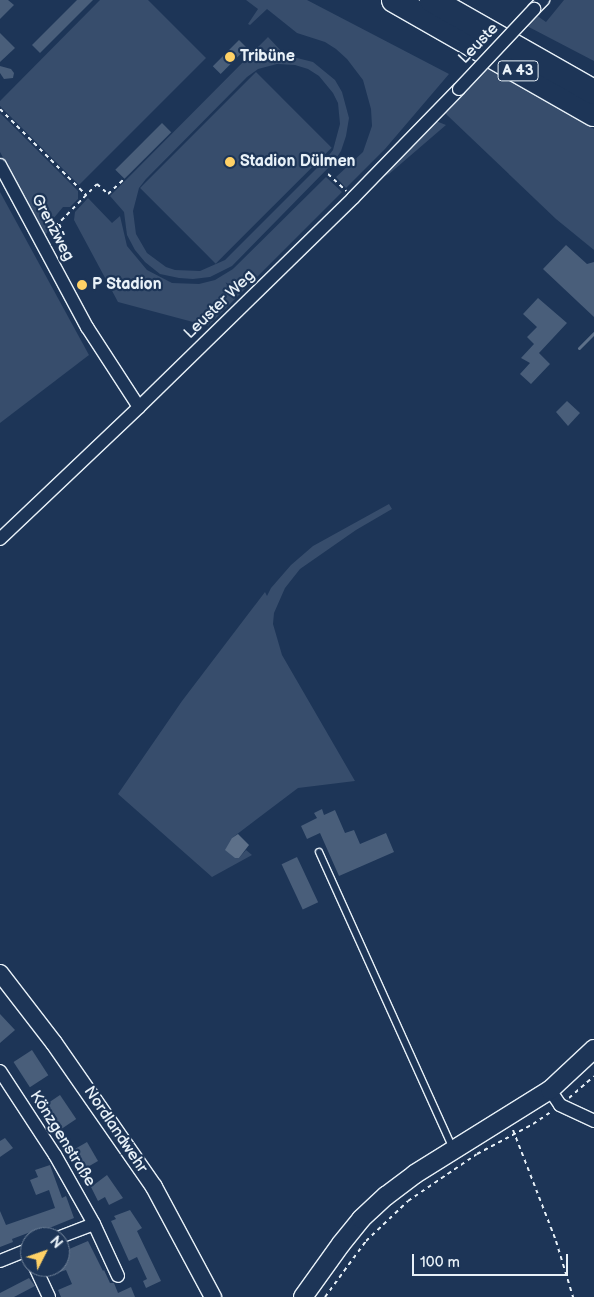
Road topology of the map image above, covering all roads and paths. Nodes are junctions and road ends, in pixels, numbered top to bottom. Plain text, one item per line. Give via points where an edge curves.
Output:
1 (394, 0) edge
2 (432, 0) edge
3 (539, 4) edge
4 (459, 88) joint
5 (594, 92) edge
6 (0, 110) edge
7 (594, 114) edge
8 (0, 165) edge
9 (328, 174) dead end
10 (124, 179) dead end
11 (86, 195) junction
12 (353, 198) junction
13 (58, 224) junction
14 (65, 237) dead end
15 (42, 241) junction
16 (139, 407) junction
17 (0, 539) edge
18 (319, 852) dead end
19 (0, 973) edge
20 (594, 1049) edge
21 (0, 1071) edge
22 (594, 1076) edge
23 (550, 1090) junction
24 (560, 1105) junction
25 (594, 1121) edge
26 (516, 1136) dead end
27 (454, 1150) junction
28 (94, 1224) junction
29 (70, 1233) edge
30 (20, 1255) edge
31 (0, 1261) edge
32 (118, 1276) dead end
33 (40, 1277) edge
34 (49, 1297) edge
35 (213, 1297) edge
36 (303, 1297) edge
37 (325, 1297) edge
38 (573, 1297) edge

1 - 7 highway, A 43
2 - 5 highway, A 43
3 - 4 street, Leuste, bridge
4 - 12 street, Leuster Weg
6 - 11 path
8 - 15 street, Grenzweg
9 - 12 path
10 - 11 path via 108,194 97,184
11 - 13 path
12 - 16 street, Leuster Weg
13 - 14 path
13 - 15 path
15 - 16 street, Grenzweg via 87,327
16 - 17 street, Leuster Weg
18 - 27 lane
19 - 35 street, Nordlandwehr via 54,1043 154,1187
20 - 23 main road
21 - 28 street, Könzgenstraße via 55,1155
22 - 24 path
23 - 24 street
23 - 27 main road
24 - 25 street
24 - 37 path via 533,1124 444,1174 408,1201 366,1240
26 - 38 path via 556,1241
27 - 36 main road via 408,1179 361,1220
28 - 29 street
28 - 32 street, Könzgenstraße
30 - 31 street
33 - 34 street

